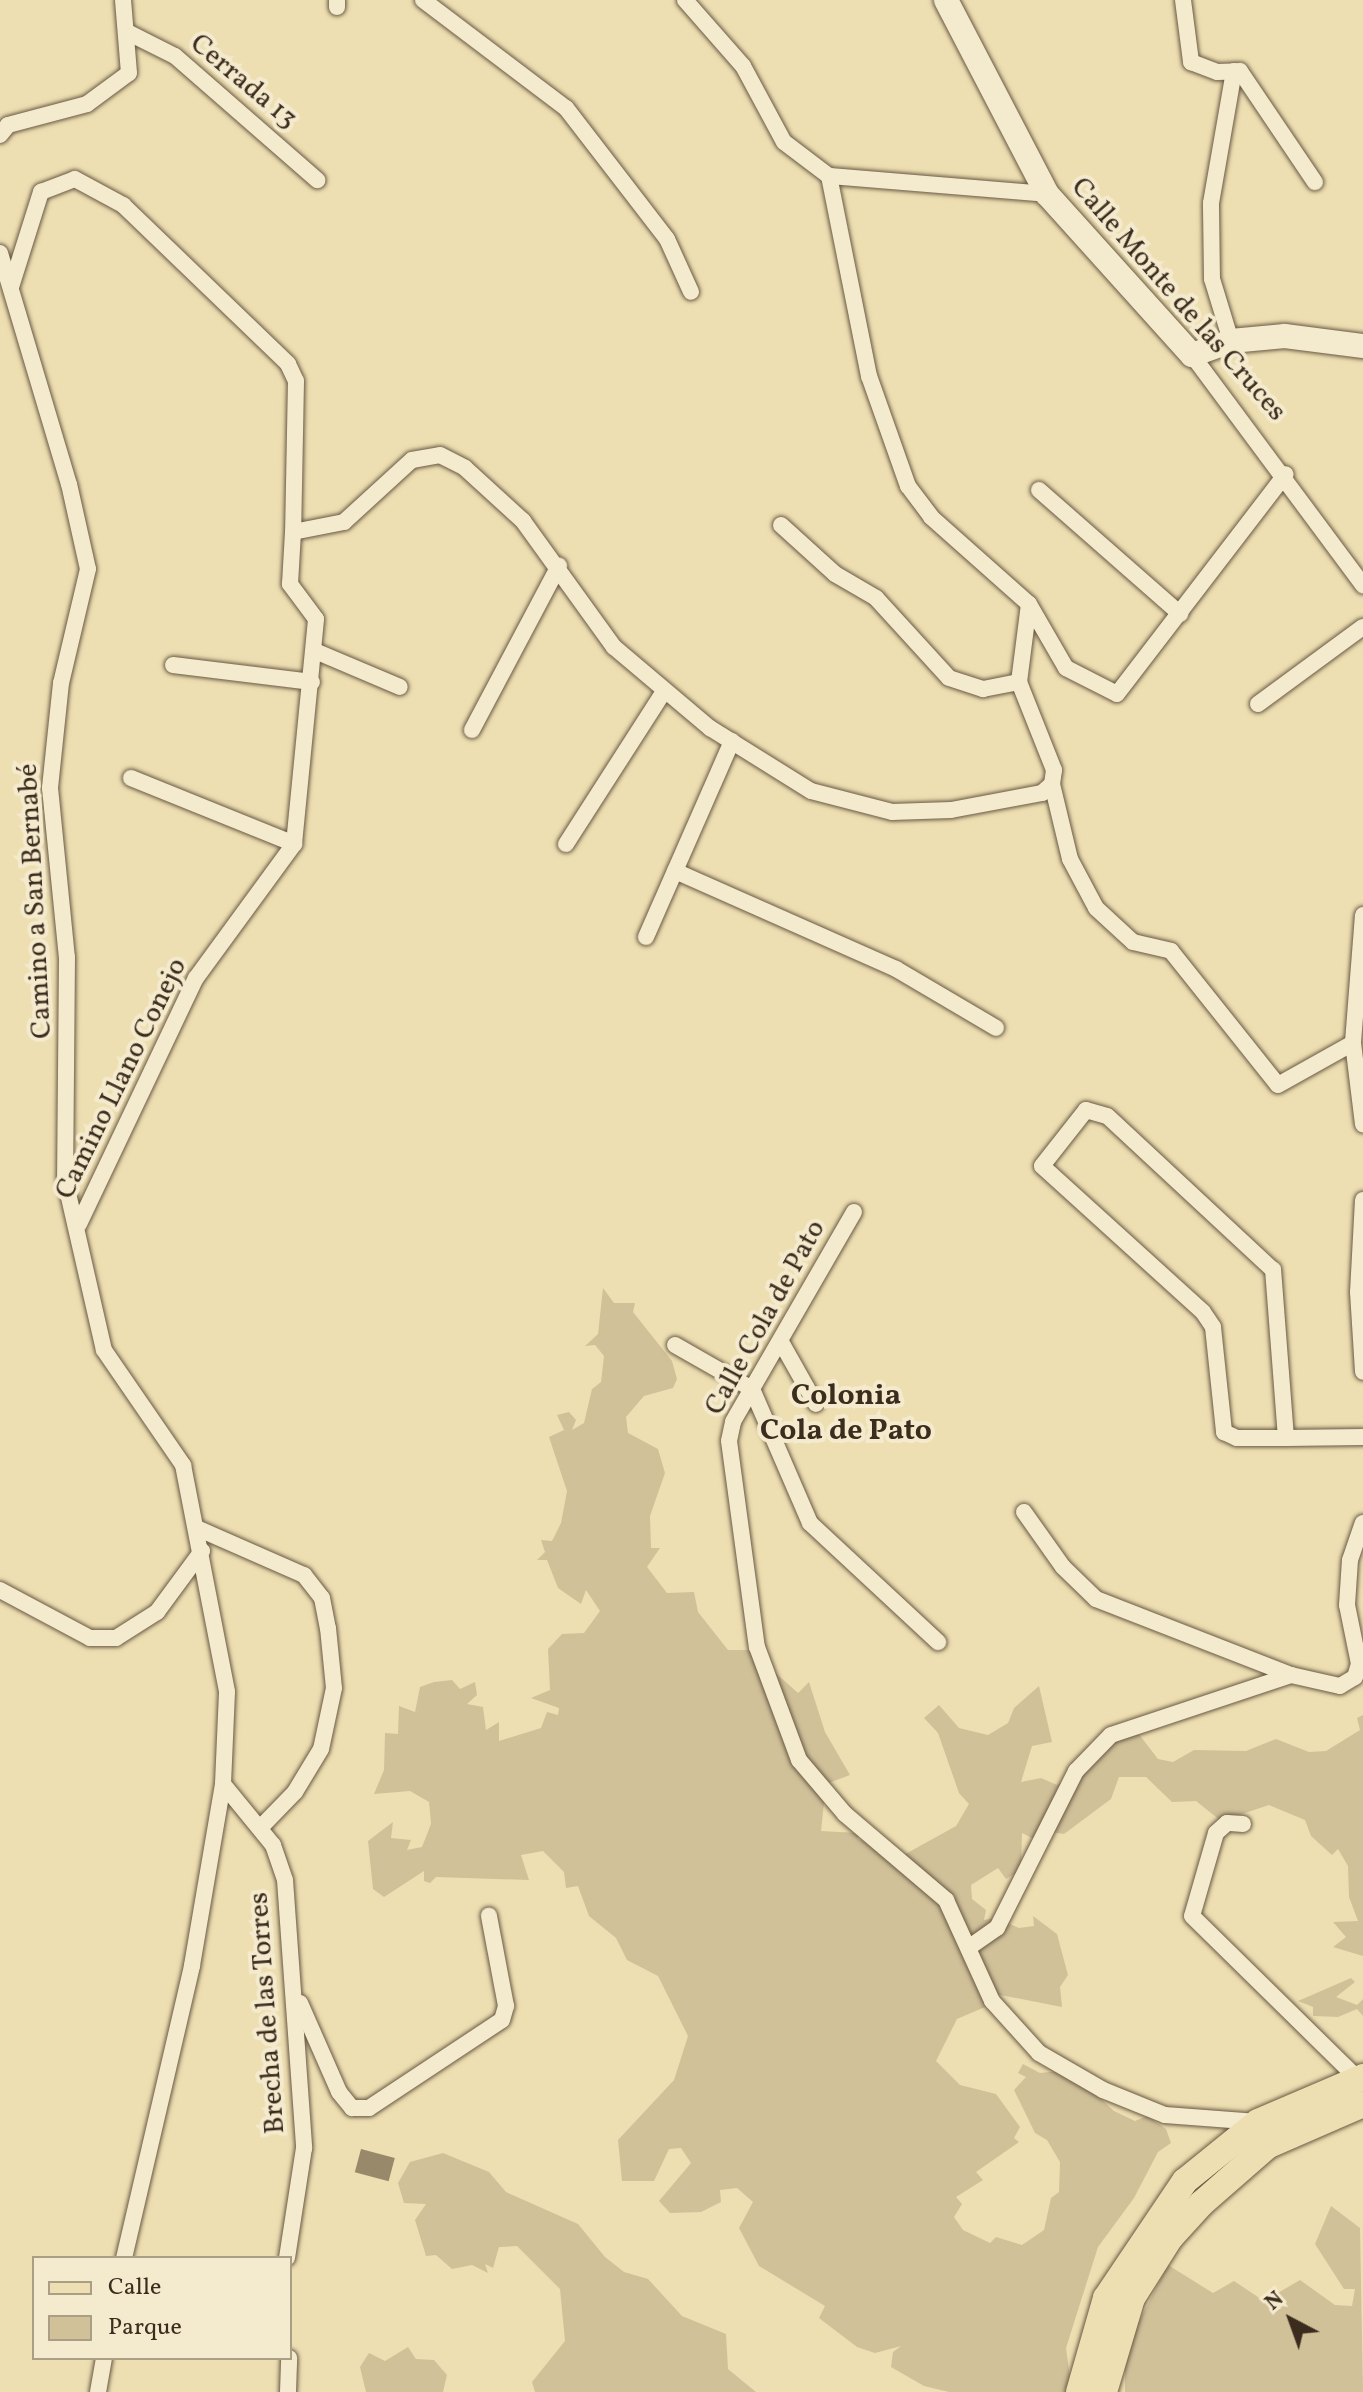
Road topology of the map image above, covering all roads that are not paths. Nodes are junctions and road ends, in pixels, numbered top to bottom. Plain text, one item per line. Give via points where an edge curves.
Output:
1 (123, 0) edge
2 (423, 0) edge
3 (685, 0) edge
4 (946, 0) edge
5 (1183, 0) edge
6 (129, 33) junction
7 (1234, 71) junction
8 (0, 135) edge
9 (829, 176) junction
10 (317, 180) dead end
11 (1315, 182) dead end
12 (1047, 194) junction
13 (0, 253) edge
14 (11, 287) junction
15 (691, 292) dead end
16 (1231, 341) junction
17 (1363, 346) edge
18 (1192, 355) junction
19 (1286, 474) junction
20 (1039, 490) dead end
21 (781, 525) dead end
22 (293, 532) junction
23 (559, 566) junction
24 (1363, 585) edge
25 (1029, 604) junction
26 (1180, 614) junction
27 (1363, 627) edge
28 (315, 651) junction
29 (173, 665) dead end
30 (312, 682) junction
31 (1019, 682) junction
32 (400, 687) dead end
33 (663, 693) junction
34 (1258, 704) dead end
35 (472, 730) dead end
36 (732, 741) junction
37 (131, 778) dead end
38 (1052, 784) junction
39 (294, 844) junction
40 (566, 844) dead end
41 (675, 871) junction
42 (1363, 915) edge
43 (646, 937) dead end
44 (996, 1028) dead end
45 (1353, 1043) junction
46 (1363, 1124) edge
47 (1363, 1200) edge
48 (854, 1212) dead end
49 (79, 1224) junction
50 (781, 1342) junction
51 (675, 1345) dead end
52 (1363, 1372) edge
53 (752, 1389) junction
54 (816, 1404) dead end
55 (1363, 1437) edge
56 (1286, 1438) junction
57 (1024, 1512) dead end
58 (1363, 1523) edge
59 (199, 1529) junction
60 (202, 1551) junction
61 (0, 1590) edge
62 (938, 1642) dead end
63 (1291, 1675) junction
64 (223, 1784) junction
65 (1243, 1824) dead end
66 (260, 1828) junction
67 (489, 1916) dead end
68 (971, 1946) junction
69 (295, 1992) junction
70 (1361, 2087) edge
71 (1258, 2122) junction
72 (124, 2256) edge
73 (287, 2256) edge
74 (104, 2360) edge
75 (289, 2360) edge
76 (98, 2392) edge
77 (288, 2392) edge
78 (1079, 2392) edge
79 (1104, 2392) edge

1 - 6 street
2 - 15 street via 566,108 667,239
3 - 9 street via 743,66 784,142
4 - 12 street, Calle Monte de las Cruces
5 - 7 street via 1191,62
6 - 8 street via 129,73 87,104 8,125
6 - 10 street, Cerrada 13 via 175,56
7 - 11 street via 1240,71
7 - 16 street via 1211,203 1212,279
9 - 12 street
9 - 25 street via 869,376 908,486 931,517
12 - 18 street, Calle Monte de las Cruces
13 - 14 street, Camino a San Bernabé
14 - 22 street, Camino Llano Conejo via 41,192 75,179 123,205 288,364 296,381
14 - 49 street, Camino a San Bernabé via 88,569 61,683 50,788 70,1040 62,1139
16 - 17 street via 1324,338
16 - 18 street
18 - 19 street, Calle Monte de las Cruces
19 - 24 street, Calle Monte de las Cruces
19 - 26 street
20 - 26 street
21 - 31 street via 835,574 876,598 949,678 983,689
22 - 23 street via 344,522 412,460 440,455 465,468 523,521
22 - 28 street, Camino Llano Conejo via 290,584 316,619
23 - 33 street via 614,647
23 - 35 street
25 - 26 street via 1066,668 1117,694
25 - 31 street
27 - 34 street
28 - 30 street, Camino Llano Conejo
28 - 32 street
29 - 30 street
30 - 39 street, Camino Llano Conejo
31 - 38 street via 1054,770
33 - 36 street
33 - 40 street
36 - 38 street via 811,791 892,812 951,810 1042,793
36 - 41 street
37 - 39 street
38 - 45 street via 1070,859 1096,908 1133,942 1171,951 1278,1085
39 - 49 street, Camino Llano Conejo via 196,978
41 - 43 street
41 - 44 street via 896,969
42 - 45 street
45 - 46 street
47 - 52 street via 1358,1292
48 - 50 street, Calle Cola de Pato
49 - 59 street, Camino a San Bernabé via 88,1302 104,1350 183,1465
50 - 53 street, Calle Cola de Pato
50 - 54 street
51 - 53 street
53 - 62 street via 810,1523
53 - 68 street, Calle Cola de Pato via 729,1441 740,1561 757,1647 795,1750 811,1779 845,1814 946,1900
55 - 56 street
56 - 56 street via 1224,1432 1213,1327 1203,1312 1042,1166 1086,1110 1107,1116 1273,1270
57 - 63 street via 1063,1567 1096,1599
58 - 63 street via 1350,1560 1347,1605 1359,1664 1355,1677 1340,1686
59 - 60 street, Camino a San Bernabé
59 - 66 street via 295,1570 322,1598 334,1688 321,1749 295,1792
60 - 61 street via 157,1612 116,1638 90,1638
60 - 64 street, Brecha de las Torres via 227,1692
63 - 68 street via 1111,1735 1076,1771 997,1928
64 - 66 street, Brecha de las Torres
64 - 72 street, Brecha de las Torres via 192,1966
65 - 70 street via 1227,1823 1216,1833 1192,1916
66 - 69 street, Brecha de las Torres via 282,1865
67 - 69 street via 506,2006 502,2020 369,2108 352,2108 339,2092
68 - 71 street, Calle Cola de Pato via 992,2001 1039,2053 1103,2090 1165,2115
69 - 73 street, Brecha de las Torres via 304,2148
70 - 71 main road
70 - 79 main road via 1267,2146 1202,2203 1132,2298
71 - 78 main road via 1185,2181 1149,2226 1106,2298
74 - 76 street
75 - 77 street

